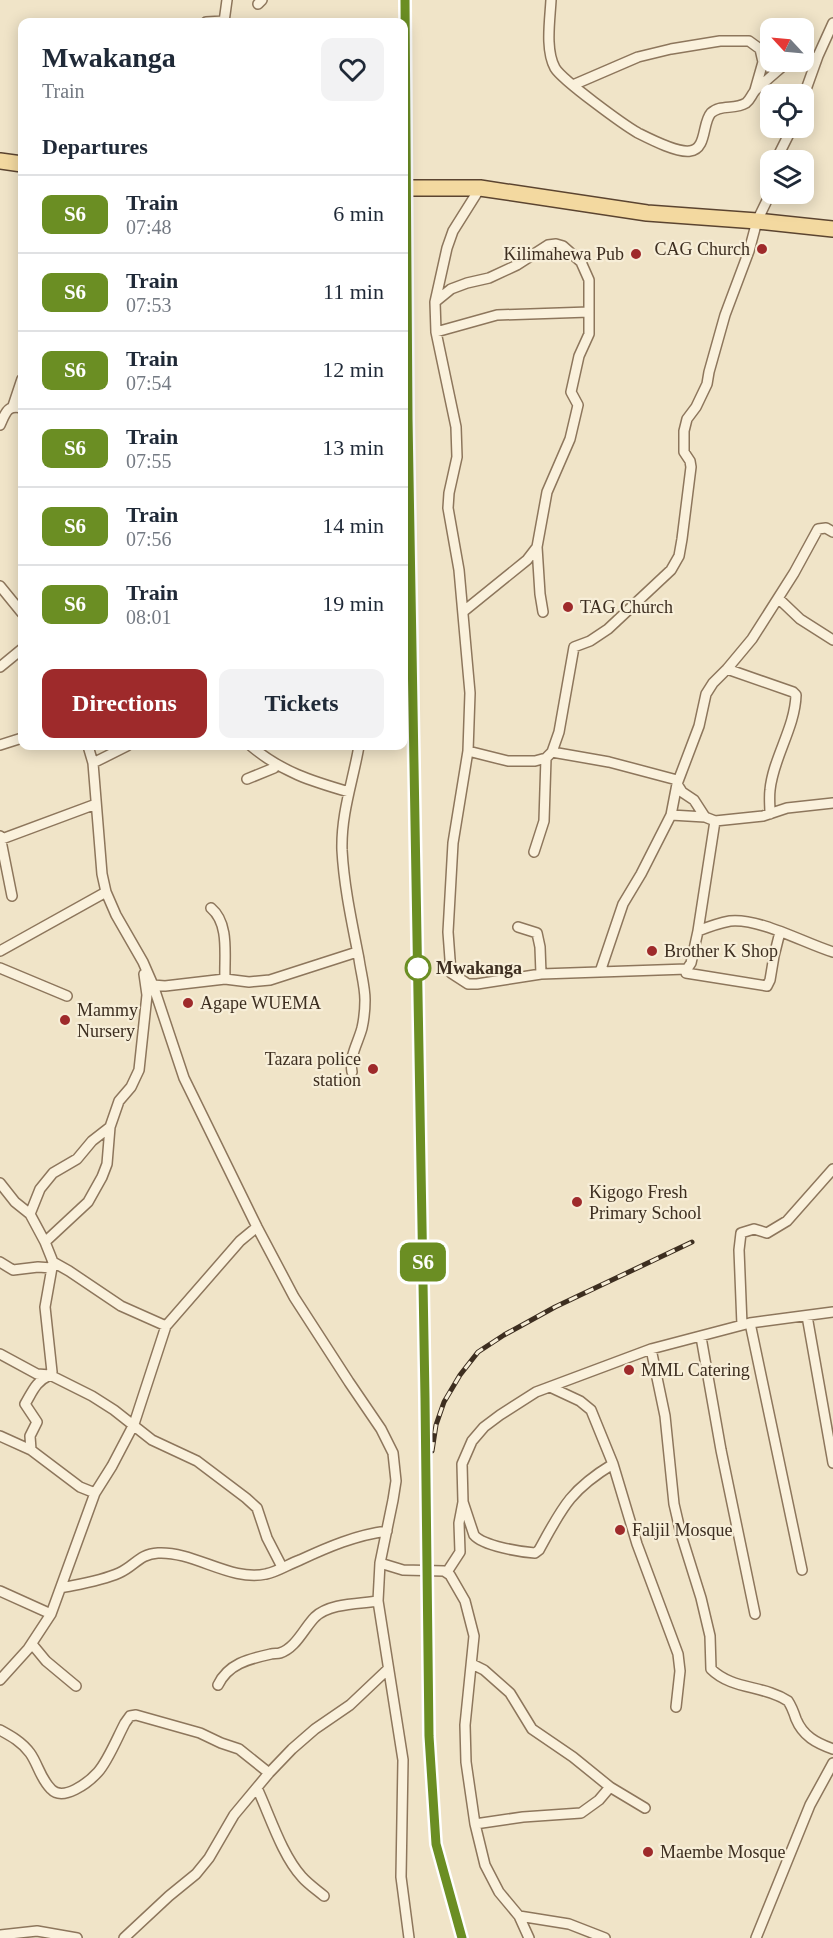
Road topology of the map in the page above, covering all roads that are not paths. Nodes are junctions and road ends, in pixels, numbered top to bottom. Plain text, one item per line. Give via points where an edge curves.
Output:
1 (227, 0) edge
2 (551, 0) edge
3 (225, 18) edge
4 (833, 23) edge
5 (818, 56) junction
6 (814, 57) edge
7 (776, 72) edge
8 (808, 84) edge
9 (573, 85) junction
10 (755, 90) junction
11 (0, 161) edge
12 (18, 163) edge
13 (408, 188) edge
14 (480, 188) junction
15 (765, 204) edge
16 (757, 221) junction
17 (833, 229) edge
18 (435, 302) junction
19 (589, 312) junction
20 (435, 332) junction
21 (18, 407) edge
22 (0, 425) edge
23 (833, 532) edge
24 (537, 547) junction
25 (0, 586) edge
26 (778, 598) junction
27 (18, 607) edge
28 (464, 611) junction
29 (543, 612) dead end
30 (833, 640) edge
31 (18, 652) edge
32 (0, 667) edge
33 (727, 669) junction
34 (18, 739) edge
35 (0, 745) edge
36 (89, 750) edge
37 (119, 750) edge
38 (257, 750) edge
39 (358, 750) edge
40 (468, 751) junction
41 (549, 755) junction
42 (93, 763) junction
43 (276, 764) junction
44 (247, 779) dead end
45 (677, 782) junction
46 (349, 792) junction
47 (833, 803) edge
48 (96, 804) junction
49 (770, 814) junction
50 (671, 815) junction
51 (705, 817) junction
52 (715, 821) junction
53 (1, 838) edge
54 (534, 852) dead end
55 (106, 892) junction
56 (12, 896) dead end
57 (211, 908) dead end
58 (518, 927) dead end
59 (698, 931) junction
60 (780, 932) junction
61 (0, 951) edge
62 (357, 952) junction
63 (833, 952) edge
64 (143, 962) junction
65 (0, 968) edge
66 (600, 972) junction
67 (541, 974) junction
68 (686, 974) dead end
69 (225, 979) junction
70 (153, 986) junction
71 (67, 996) dead end
72 (352, 1072) dead end
73 (110, 1127) junction
74 (833, 1169) edge
75 (0, 1182) edge
76 (30, 1214) junction
77 (257, 1227) junction
78 (45, 1242) junction
79 (0, 1262) edge
80 (53, 1265) junction
81 (833, 1312) edge
82 (807, 1316) junction
83 (746, 1324) junction
84 (166, 1326) junction
85 (700, 1337) junction
86 (651, 1349) junction
87 (0, 1354) edge
88 (50, 1375) junction
89 (550, 1387) junction
90 (134, 1424) junction
91 (0, 1436) edge
92 (32, 1450) junction
93 (833, 1463) edge
94 (613, 1464) junction
95 (95, 1493) junction
96 (463, 1502) junction
97 (387, 1531) junction
98 (380, 1563) junction
99 (282, 1567) junction
100 (802, 1570) dead end
101 (447, 1572) junction
102 (61, 1588) junction
103 (0, 1591) edge
104 (378, 1601) junction
105 (51, 1614) junction
106 (755, 1614) dead end
107 (32, 1644) junction
108 (472, 1664) junction
109 (387, 1670) junction
110 (0, 1680) edge
111 (218, 1685) dead end
112 (76, 1686) dead end
113 (676, 1707) dead end
114 (0, 1731) edge
115 (833, 1749) edge
116 (833, 1762) edge
117 (269, 1773) junction
118 (610, 1787) junction
119 (257, 1788) junction
120 (645, 1808) dead end
121 (475, 1824) junction
122 (324, 1896) dead end
123 (519, 1916) junction
124 (0, 1935) edge
125 (77, 1938) edge
126 (124, 1938) edge
127 (409, 1938) edge
128 (529, 1938) edge
129 (605, 1938) edge
130 (756, 1938) edge

1 - 3 street
2 - 9 street via 552,59 556,69
4 - 5 street
5 - 6 street
5 - 8 street
7 - 10 street
9 - 10 street via 636,132 690,151 698,147 711,113 718,108 743,105
9 - 10 street via 638,57 671,48 749,41 760,49 763,62
11 - 12 main road
13 - 14 main road
14 - 16 main road via 647,213
14 - 18 street via 453,231
15 - 16 street
16 - 17 main road
16 - 41 street via 707,384 684,431 684,452 691,467 678,556 671,570 608,629 574,647 559,732
18 - 19 street via 451,289 489,278 556,244 563,246 586,270
18 - 20 street
19 - 20 street via 497,315
19 - 24 street via 589,334 579,356 571,392 578,405 570,439 547,492
20 - 28 street via 456,427 457,457 447,508
21 - 22 street via 9,408
23 - 26 street via 818,529
24 - 28 street via 527,560
24 - 29 street
25 - 27 street
26 - 30 street via 800,619
26 - 33 street
28 - 40 street via 470,693
31 - 32 street
33 - 45 street via 706,694 699,726
33 - 49 street via 796,695 770,789
34 - 35 street
36 - 42 street
37 - 42 street
38 - 43 street
39 - 46 street
40 - 41 street via 508,761 535,761
40 - 67 street via 453,843 448,932 451,974 468,984
41 - 45 street via 609,762
41 - 54 street via 544,821
42 - 48 street
43 - 44 street
43 - 46 street via 301,777
45 - 50 street
45 - 51 street
46 - 62 street via 342,821 342,851
47 - 49 street
48 - 53 street
48 - 55 street
49 - 52 street
50 - 51 street
50 - 66 street via 623,904
51 - 52 street
52 - 59 street
53 - 56 street
55 - 61 street
55 - 64 street
57 - 69 street via 220,917 223,928
58 - 67 street via 537,933
59 - 60 street via 731,921
59 - 66 street via 687,969
60 - 63 street
60 - 68 street via 767,986
62 - 69 street via 270,980
62 - 72 street via 365,1007
64 - 70 street
64 - 73 street via 147,995 138,1070 119,1101
65 - 71 street
66 - 67 street
69 - 70 street
70 - 77 street via 184,1078
73 - 76 street via 77,1158 53,1173 40,1189
73 - 78 street via 107,1164 88,1202
74 - 83 street via 787,1221 767,1233 753,1228 741,1233
75 - 76 street
76 - 78 street
77 - 84 street via 240,1241
77 - 97 street via 294,1298 389,1442 396,1480
78 - 80 street
79 - 80 street via 12,1270
80 - 84 street via 69,1271 121,1306
80 - 88 street via 45,1307
81 - 82 street
82 - 83 street
82 - 93 street
83 - 85 street
83 - 100 street
84 - 90 street
85 - 86 street
85 - 106 street
86 - 89 street
86 - 115 street via 665,1416 675,1504 710,1636 711,1669 723,1679 788,1701 808,1737
87 - 88 street via 37,1374
88 - 90 street via 92,1396
88 - 92 street via 41,1379 25,1404 37,1422 30,1436
89 - 94 street via 591,1410
89 - 96 street via 500,1415 472,1441 462,1464
90 - 95 street
90 - 99 street via 152,1440 197,1461 255,1505
91 - 92 street
92 - 95 street via 80,1487
94 - 96 street via 572,1496 537,1553 478,1539
94 - 113 street via 637,1544 678,1654
95 - 102 street
96 - 101 street via 460,1552
97 - 98 street
97 - 99 street via 348,1539
98 - 101 street via 403,1570
98 - 104 street
99 - 102 street via 267,1574 247,1575 157,1552 145,1555 117,1574
101 - 108 street via 465,1601 474,1636
102 - 105 street
103 - 105 street
104 - 109 street
104 - 111 street via 323,1612 281,1653 233,1666
105 - 107 street
107 - 110 street
107 - 112 street
108 - 118 street via 505,1688 532,1729
108 - 121 street via 465,1725
109 - 117 street via 350,1705 305,1737
109 - 127 street via 403,1760 401,1877
114 - 117 street via 31,1753 50,1789 62,1795 99,1772 125,1723 136,1715 240,1749
116 - 130 street via 810,1805
117 - 119 street
118 - 120 street
118 - 121 street via 581,1813
119 - 122 street via 288,1857 302,1878
119 - 126 street via 196,1874
121 - 123 street via 485,1865 499,1892
123 - 128 street
123 - 129 street via 569,1924
124 - 125 street via 37,1931

